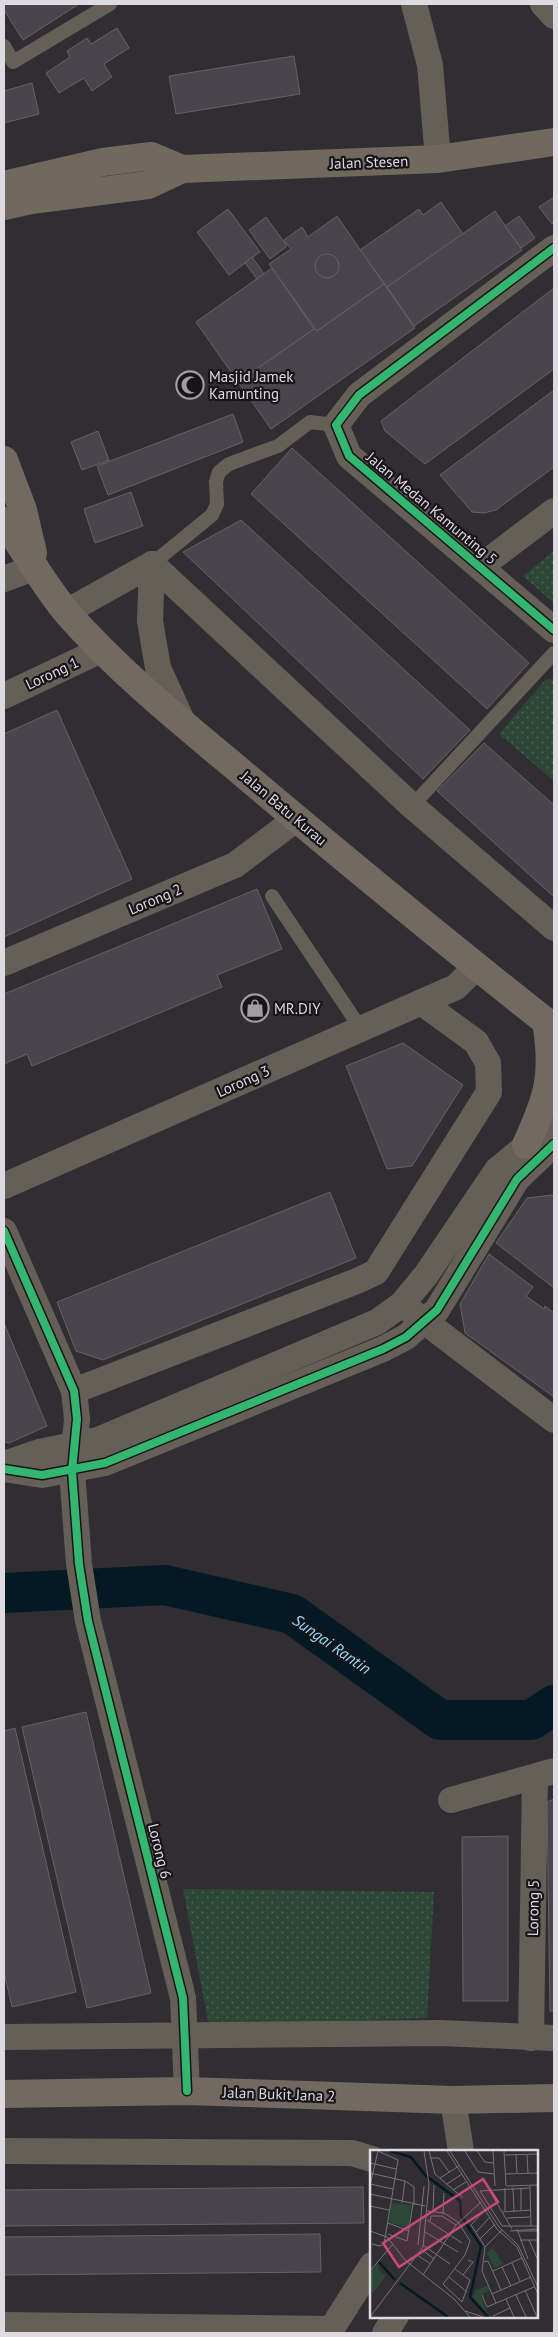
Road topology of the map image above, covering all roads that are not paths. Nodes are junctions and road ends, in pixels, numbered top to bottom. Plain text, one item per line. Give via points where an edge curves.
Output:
1 (110, 4) edge
2 (414, 4) edge
3 (4, 46) edge
4 (554, 142) edge
5 (438, 159) junction
6 (11, 191) edge
7 (4, 226) edge
8 (554, 248) edge
9 (336, 425) junction
10 (4, 460) edge
11 (554, 512) edge
12 (4, 521) edge
13 (152, 564) junction
14 (36, 567) junction
15 (480, 567) junction
16 (4, 579) edge
17 (66, 612) junction
18 (554, 630) edge
19 (101, 650) junction
20 (554, 653) edge
21 (4, 696) edge
22 (183, 723) junction
23 (412, 806) junction
24 (296, 819) junction
25 (272, 896) dead end
26 (554, 928) edge
27 (4, 963) edge
28 (476, 967) junction
29 (421, 1002) junction
30 (550, 1024) edge
31 (361, 1029) junction
32 (554, 1123) edge
33 (545, 1150) edge
34 (4, 1186) edge
35 (4, 1231) edge
36 (402, 1304) junction
37 (425, 1321) junction
38 (74, 1391) junction
39 (554, 1420) edge
40 (74, 1446) junction
41 (4, 1464) edge
42 (4, 1469) edge
43 (72, 1471) junction
44 (545, 1774) edge
45 (450, 1800) dead end
46 (5, 2030) edge
47 (184, 2034) junction
48 (543, 2038) edge
49 (186, 2091) junction
50 (4, 2094) edge
51 (554, 2098) edge
52 (453, 2100) junction
53 (460, 2150) edge
54 (4, 2151) edge
55 (370, 2159) edge
56 (370, 2267) edge
57 (395, 2317) edge
58 (4, 2325) edge
59 (330, 2331) edge
60 (385, 2333) edge

1 - 3 lane via 13,62
2 - 5 street via 430,65
4 - 5 main road, Jalan Stesen
5 - 6 main road, Jalan Stesen via 182,170 148,184
6 - 7 main road
8 - 9 street via 359,395
9 - 13 lane via 310,422 278,446 229,464 219,472 217,504 212,515
9 - 15 street, Jalan Medan Kamunting 5 via 349,456
10 - 14 main road, Jalan Batu Kurau via 23,510
11 - 15 street
12 - 14 main road, Jalan Batu Kurau
13 - 17 street
13 - 22 street via 150,621 158,668
13 - 23 street
14 - 16 street
14 - 17 main road, Jalan Batu Kurau
15 - 18 street, Jalan Medan Kamunting 5
17 - 19 main road, Jalan Batu Kurau
19 - 21 street, Lorong 1
19 - 22 main road, Jalan Batu Kurau
20 - 23 lane
22 - 24 main road, Jalan Batu Kurau
23 - 26 street
24 - 27 street, Lorong 2 via 235,865
24 - 28 main road, Jalan Batu Kurau
25 - 31 lane
28 - 29 street, Lorong 3 via 456,987
28 - 30 main road, Jalan Batu Kurau
29 - 31 street, Lorong 3
29 - 38 street via 476,1042 488,1063 489,1092 376,1272
30 - 33 main road via 550,1078 543,1107
31 - 34 street, Lorong 3
32 - 33 street
33 - 36 street via 497,1170 426,1275
33 - 37 street via 517,1179 437,1310
35 - 38 street, Lorong 6
36 - 37 street
36 - 40 street via 377,1322 98,1440
37 - 39 street
37 - 43 street via 406,1337 383,1348 105,1463
38 - 40 street, Lorong 6 via 77,1419
40 - 41 street via 39,1452
40 - 43 street, Lorong 6
42 - 43 street via 42,1475
43 - 47 street, Lorong 6 via 79,1564 88,1621 183,1998
44 - 45 street
44 - 48 street, Lorong 5
46 - 47 street
47 - 48 street via 440,2033
47 - 49 street, Lorong 6
49 - 50 main road, Jalan Bukit Jana 2
49 - 52 main road, Jalan Bukit Jana 2
51 - 52 main road, Jalan Bukit Jana 2
52 - 53 street
54 - 55 street via 352,2153
56 - 59 street
57 - 60 street
58 - 59 street

